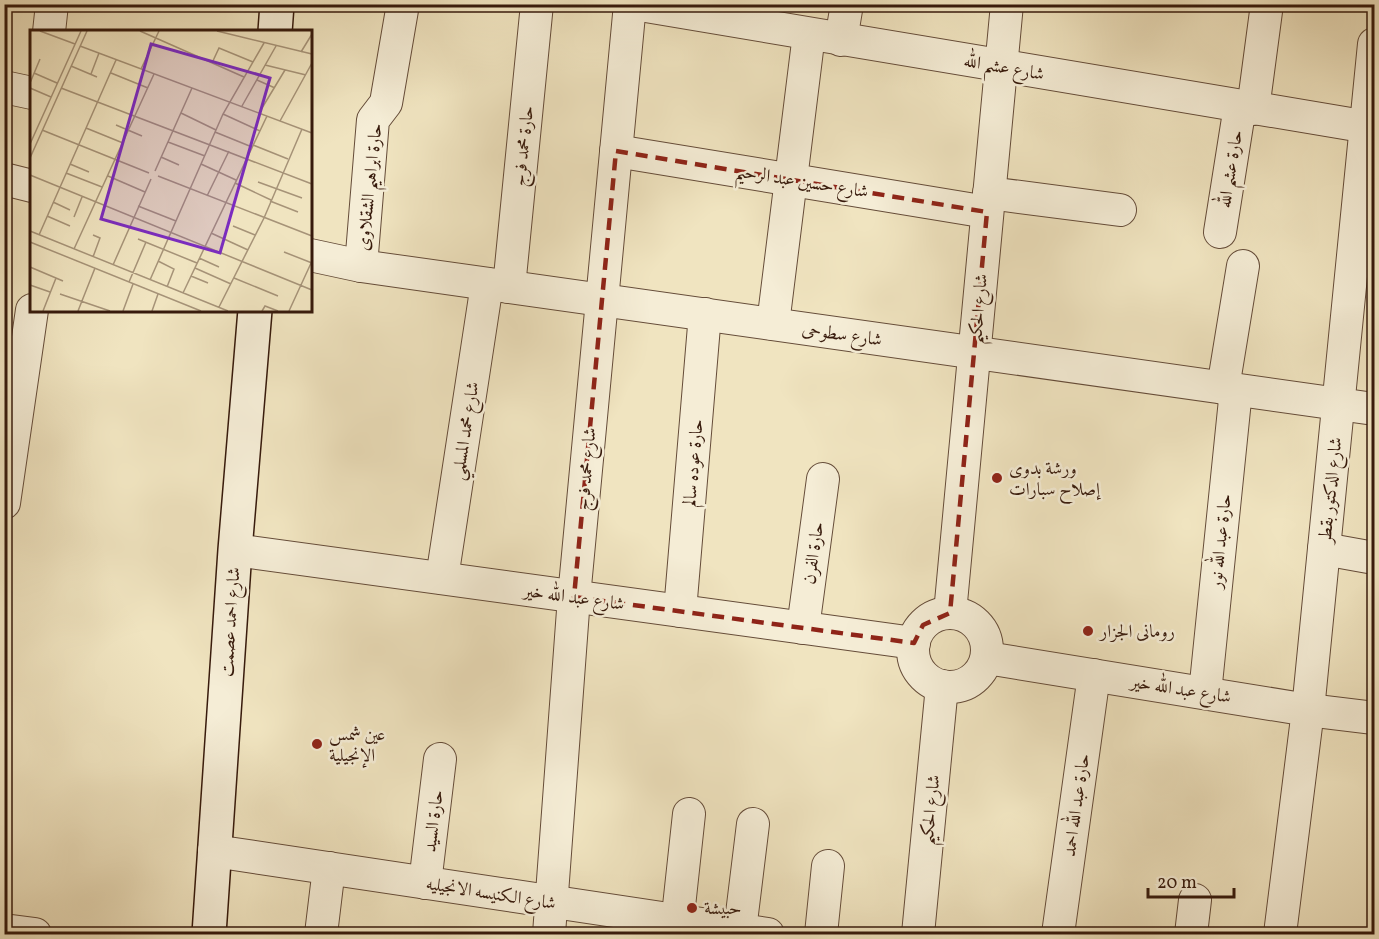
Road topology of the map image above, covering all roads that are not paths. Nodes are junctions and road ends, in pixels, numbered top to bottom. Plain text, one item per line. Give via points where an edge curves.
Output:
1 (52, 4) edge
2 (403, 4) edge
3 (537, 4) edge
4 (632, 4) edge
5 (846, 4) edge
6 (1007, 4) edge
7 (1267, 4) edge
8 (49, 30) edge
9 (809, 34) junction
10 (841, 40) junction
11 (1374, 44) edge
12 (1001, 67) junction
13 (4, 87) edge
14 (30, 93) edge
15 (1246, 107) junction
16 (1370, 127) edge
17 (616, 151) junction
18 (4, 179) edge
19 (791, 179) junction
20 (30, 186) edge
21 (988, 202) junction
22 (1120, 210) dead end
23 (1220, 232) dead end
24 (312, 255) edge
25 (361, 266) junction
26 (1243, 266) dead end
27 (498, 285) junction
28 (601, 300) junction
29 (32, 312) edge
30 (255, 312) edge
31 (705, 314) junction
32 (773, 324) junction
33 (974, 353) junction
34 (1230, 389) junction
35 (1339, 404) junction
36 (1374, 409) edge
37 (8, 452) edge
38 (823, 478) dead end
39 (4, 503) edge
40 (1324, 549) junction
41 (235, 550) junction
42 (1374, 558) edge
43 (442, 578) junction
44 (574, 597) junction
45 (680, 611) junction
46 (950, 613) junction
47 (803, 628) junction
48 (914, 643) junction
49 (987, 657) junction
50 (1094, 675) junction
51 (942, 686) junction
52 (1205, 693) junction
53 (1308, 710) junction
54 (1374, 718) edge
55 (440, 759) dead end
56 (689, 814) dead end
57 (753, 824) dead end
58 (214, 851) junction
59 (828, 866) dead end
60 (329, 868) junction
61 (426, 883) junction
62 (1195, 900) dead end
63 (551, 903) junction
64 (677, 927) edge
65 (4, 930) edge
66 (754, 932) edge
67 (35, 934) edge
68 (209, 934) edge
69 (321, 934) edge
70 (549, 934) edge
71 (821, 934) edge
72 (918, 934) edge
73 (1058, 934) edge
74 (1191, 934) edge
75 (1280, 934) edge

1 - 8 street
2 - 25 street, حارة ابراهيم الشقلاوى via 386,104 373,120
3 - 27 street, حارة محمد فرج
4 - 9 street, شارع عشم الله
4 - 17 street, شارع محمد فرج
5 - 10 street
6 - 12 street, شارع الحكيم
7 - 15 street, حارة عشم الله
9 - 10 street, شارع عشم الله
9 - 19 street
10 - 12 street, شارع عشم الله
11 - 16 street, شارع الدكتور بقطر
12 - 15 street, شارع عشم الله
12 - 21 street, شارع الحكيم
13 - 14 street
15 - 16 street, شارع عشم الله
15 - 23 street, حارة عشم الله
16 - 35 street, شارع الدكتور بقطر
17 - 19 street, شارع حسين عبد الرحيم
17 - 28 street, شارع محمد فرج
18 - 20 street
19 - 21 street, شارع حسين عبد الرحيم
19 - 32 street
21 - 22 street, شارع حسين عبد الرحيم
21 - 33 street, شارع الحكيم
24 - 25 street, شارع سطوحى
25 - 27 street, شارع سطوحى
26 - 34 street, حارة عبد الله نور
27 - 28 street, شارع سطوحى
27 - 43 street, شارع محمد المسلمي
28 - 31 street, شارع سطوحى
28 - 44 street, شارع محمد فرج
29 - 37 street
30 - 41 main road, شارع احمد عصمت
31 - 32 street, شارع سطوحى
31 - 45 street, حارة عوده سالم
32 - 33 street, شارع سطوحى
33 - 34 street, شارع سطوحى
33 - 46 street, شارع الحكيم
34 - 35 street, شارع سطوحى
34 - 52 street, حارة عبد الله نور
35 - 36 street, شارع سطوحى
35 - 40 street, شارع الدكتور بقطر
37 - 39 street
38 - 47 street, حارة الفرن
40 - 42 street
40 - 53 street, شارع الدكتور بقطر
41 - 43 street, شارع عبد الله خير
41 - 58 main road, شارع احمد عصمت
43 - 44 street, شارع عبد الله خير
44 - 45 street, شارع عبد الله خير
44 - 63 street, شارع محمد فرج
45 - 47 street, شارع عبد الله خير
46 - 48 street via 931,618
46 - 49 street via 961,614 979,627 985,636
47 - 48 street, شارع عبد الله خير
48 - 51 street via 917,666 923,675
49 - 50 street, شارع عبد الله خير
49 - 51 street via 975,678 954,687
50 - 52 street, شارع عبد الله خير
50 - 73 street, حارة عبد الله احمد
51 - 72 street, شارع الحكيم
52 - 53 street, شارع عبد الله خير
53 - 54 street, شارع عبد الله خير
53 - 75 street, شارع الدكتور بقطر
55 - 61 street, حارة السيد
56 - 64 street
57 - 66 street
58 - 60 street, شارع الكنيسه الانجيليه
58 - 68 main road, شارع احمد عصمت
59 - 71 street
60 - 61 street, شارع الكنيسه الانجيليه
60 - 69 street
61 - 63 street, شارع الكنيسه الانجيليه
62 - 74 street
63 - 64 street, شارع الكنيسه الانجيليه
63 - 70 street, شارع محمد فرج
64 - 66 street, شارع الكنيسه الانجيليه
65 - 67 street

